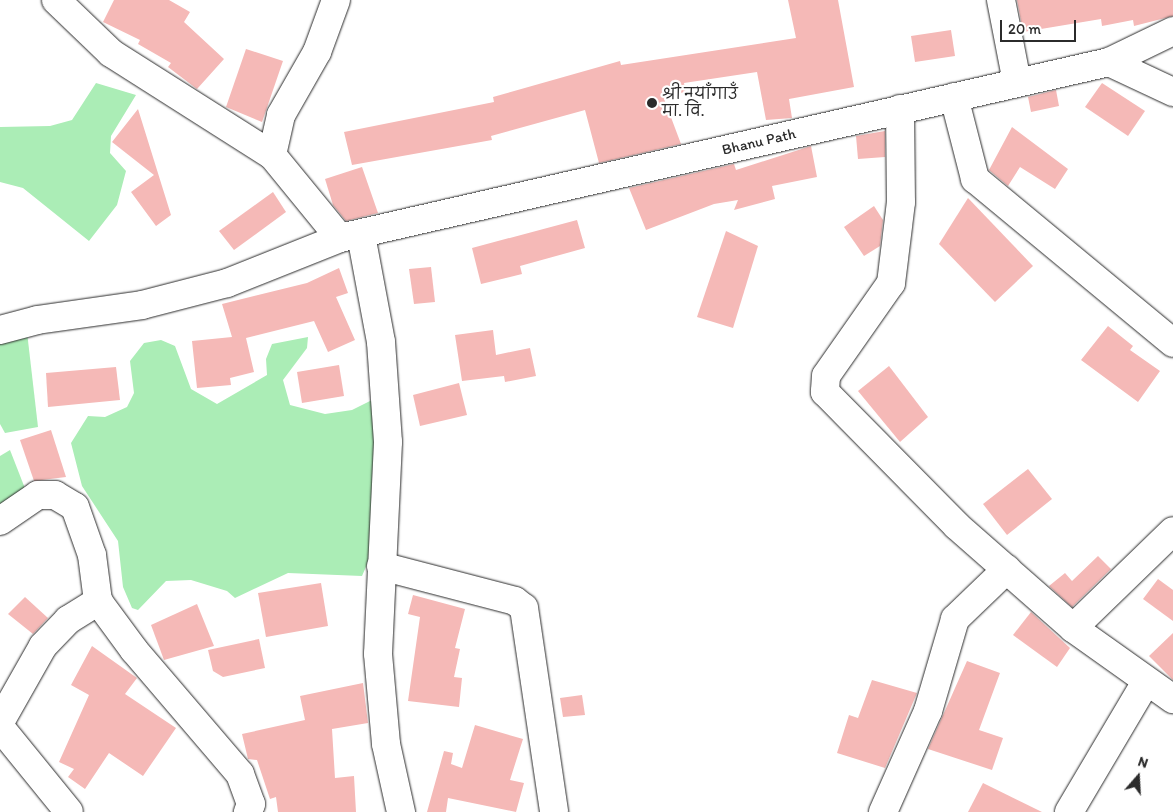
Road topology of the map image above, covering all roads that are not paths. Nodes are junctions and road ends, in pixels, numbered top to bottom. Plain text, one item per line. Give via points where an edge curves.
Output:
1 (56, 0) edge
2 (336, 0) edge
3 (1001, 0) edge
4 (1173, 32) edge
5 (1109, 62) junction
6 (1017, 82) junction
7 (1173, 92) edge
8 (954, 97) junction
9 (900, 109) junction
10 (272, 156) junction
11 (351, 236) junction
12 (0, 330) edge
13 (1173, 344) edge
14 (0, 521) edge
15 (1173, 531) edge
16 (381, 566) junction
17 (1007, 569) junction
18 (98, 601) junction
19 (1073, 628) junction
20 (1146, 682) junction
21 (1173, 699) edge
22 (0, 722) edge
23 (0, 727) edge
24 (69, 812) edge
25 (248, 812) edge
26 (401, 812) edge
27 (554, 812) edge
28 (883, 812) edge
29 (1069, 812) edge

1 - 10 street via 111,53
2 - 10 street via 317,52 281,115
3 - 6 street
4 - 5 street, Bhanu Path
5 - 6 street, Bhanu Path
5 - 7 street
6 - 8 street, Bhanu Path
8 - 9 street, Bhanu Path
8 - 13 street via 975,179
9 - 11 street, Bhanu Path
9 - 17 street via 901,202 891,283 826,376 825,392 956,526
10 - 11 street
11 - 12 street, Bhanu Path via 227,283 142,305 37,320
11 - 16 street via 381,342 388,442
14 - 18 street via 38,495 56,495 75,507 92,555
15 - 19 street
16 - 26 street via 378,654 386,744
16 - 27 street via 515,601 524,608
17 - 19 street
17 - 28 street via 955,619 928,711
18 - 22 street via 68,620 43,646
18 - 25 street via 134,650 240,774 251,804
19 - 20 street
20 - 21 street
20 - 29 street
23 - 24 street

